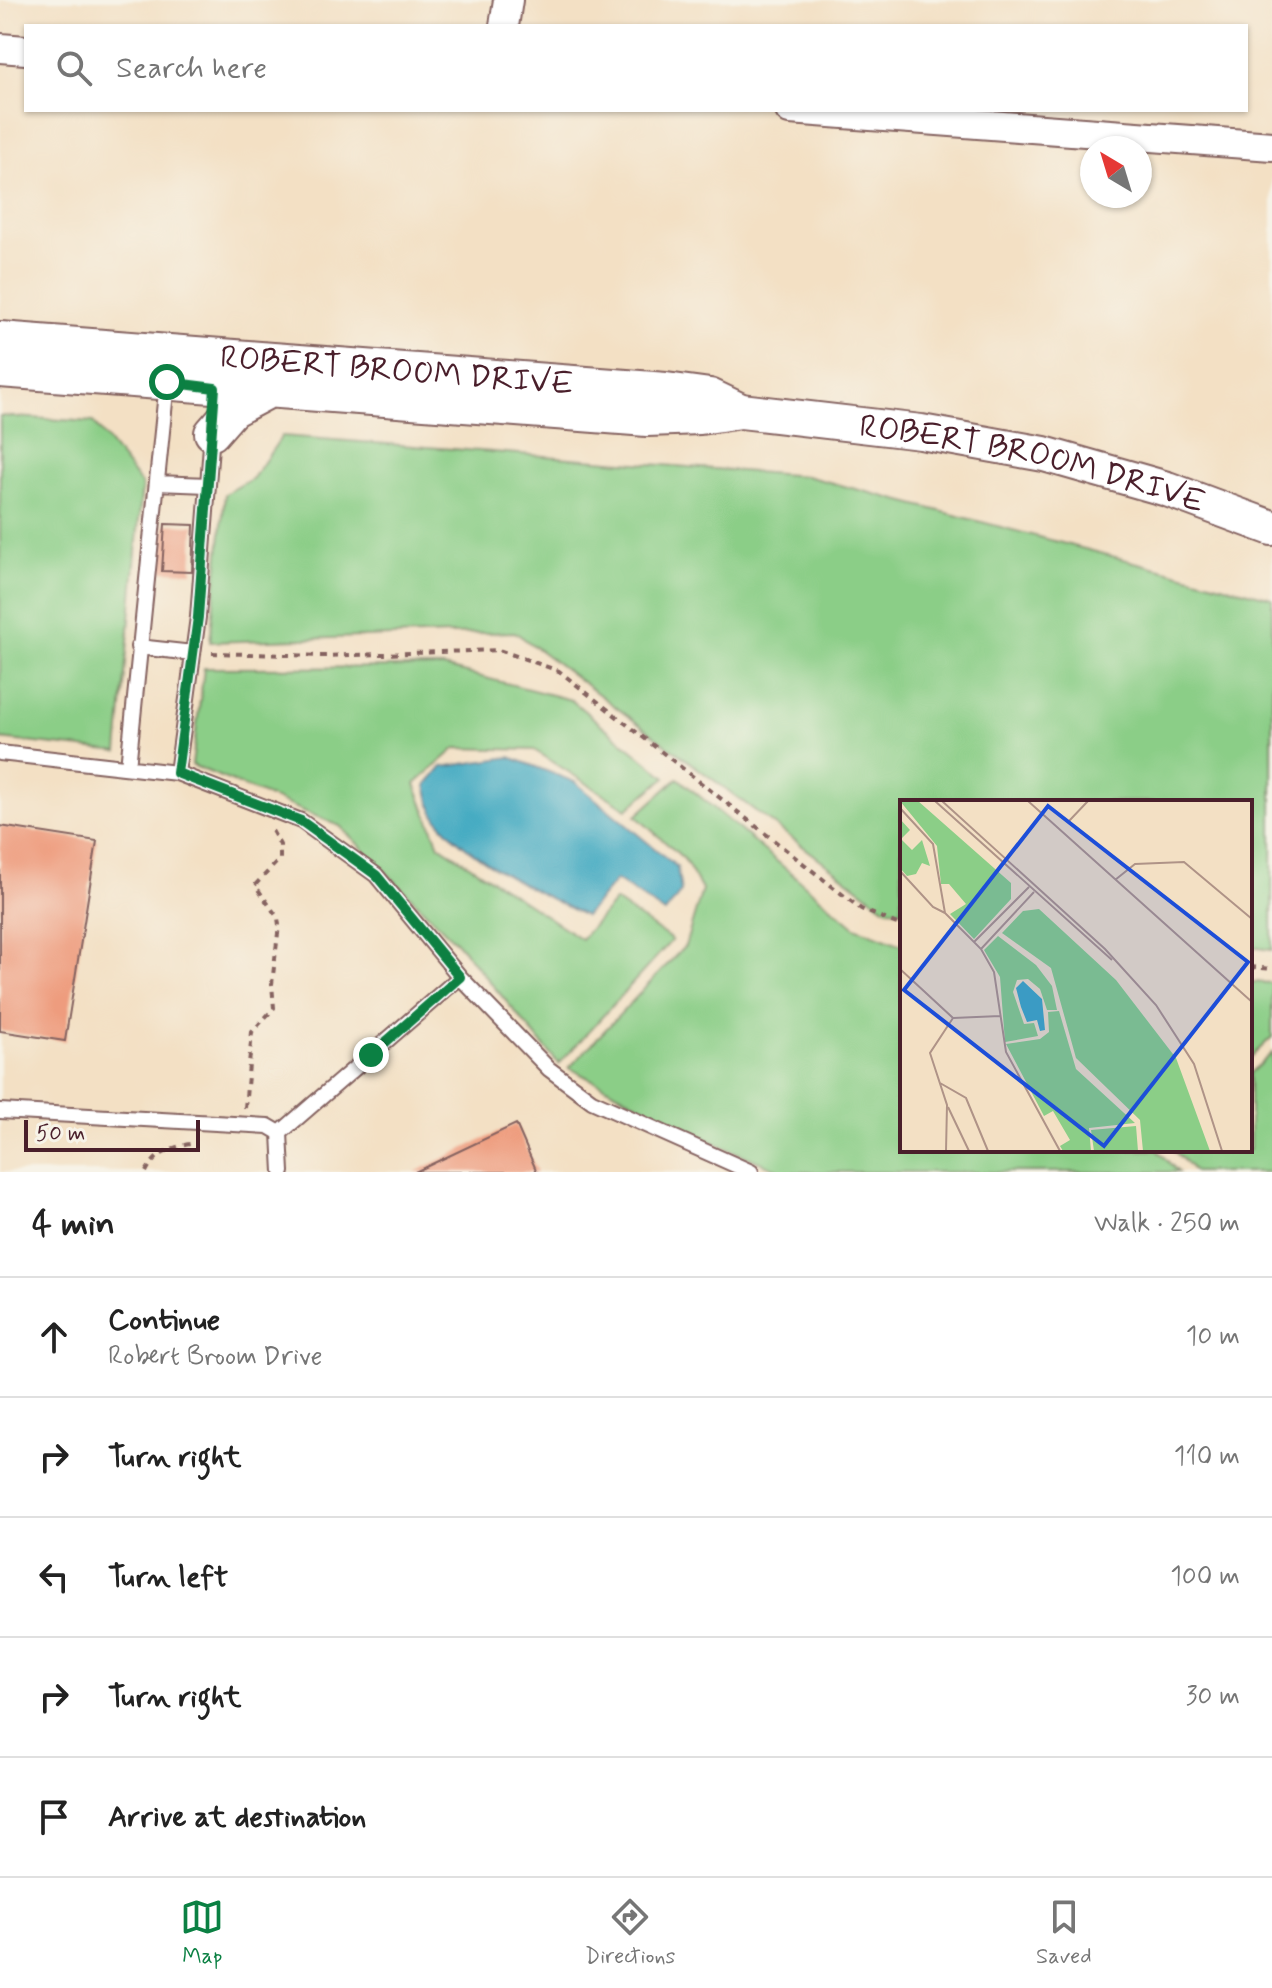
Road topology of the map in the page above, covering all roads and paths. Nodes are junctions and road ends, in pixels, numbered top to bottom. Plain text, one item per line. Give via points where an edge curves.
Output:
1 (508, 0) edge
2 (504, 24) edge
3 (0, 48) edge
4 (24, 50) edge
5 (817, 112) edge
6 (1272, 146) edge
7 (0, 339) edge
8 (45, 342) junction
9 (361, 365) junction
10 (0, 370) edge
11 (191, 381) junction
12 (270, 390) junction
13 (741, 411) junction
14 (212, 433) junction
15 (157, 483) junction
16 (208, 485) junction
17 (1272, 528) edge
18 (138, 647) junction
19 (193, 653) junction
20 (0, 753) edge
21 (128, 767) junction
22 (177, 773) junction
23 (268, 808) junction
24 (900, 925) edge
25 (1252, 967) edge
26 (1272, 969) edge
27 (460, 977) junction
28 (0, 1111) edge
29 (243, 1124) junction
30 (280, 1133) junction
31 (207, 1143) dead end
32 (146, 1172) edge
33 (282, 1172) edge
34 (751, 1172) edge

1 - 2 street
3 - 4 street
5 - 6 street
7 - 8 street, ROBERT BROOM DRIVE
8 - 9 street, ROBERT BROOM DRIVE
8 - 11 street via 62,350 164,362
9 - 11 street via 337,375 213,364
9 - 13 street, ROBERT BROOM DRIVE via 666,390 710,396
10 - 11 street, ROBERT BROOM DRIVE
11 - 12 street, ROBERT BROOM DRIVE
11 - 14 lane
11 - 15 lane
12 - 13 street, ROBERT BROOM DRIVE via 647,419
12 - 14 street via 232,410
13 - 17 street, ROBERT BROOM DRIVE via 921,432 1044,454 1167,489
14 - 16 lane
15 - 16 lane
15 - 18 lane
16 - 19 lane
18 - 19 lane
18 - 21 lane
19 - 22 lane
19 - 24 path via 324,656 499,650 559,671 861,909
20 - 21 lane
21 - 22 lane
22 - 23 lane
23 - 27 lane via 301,821 376,875
23 - 29 path via 280,859 255,885 278,918 274,1008 252,1032
25 - 26 path
27 - 30 lane
27 - 34 lane via 549,1069 592,1101
28 - 29 lane
29 - 30 lane
30 - 33 lane
31 - 32 path via 170,1147

